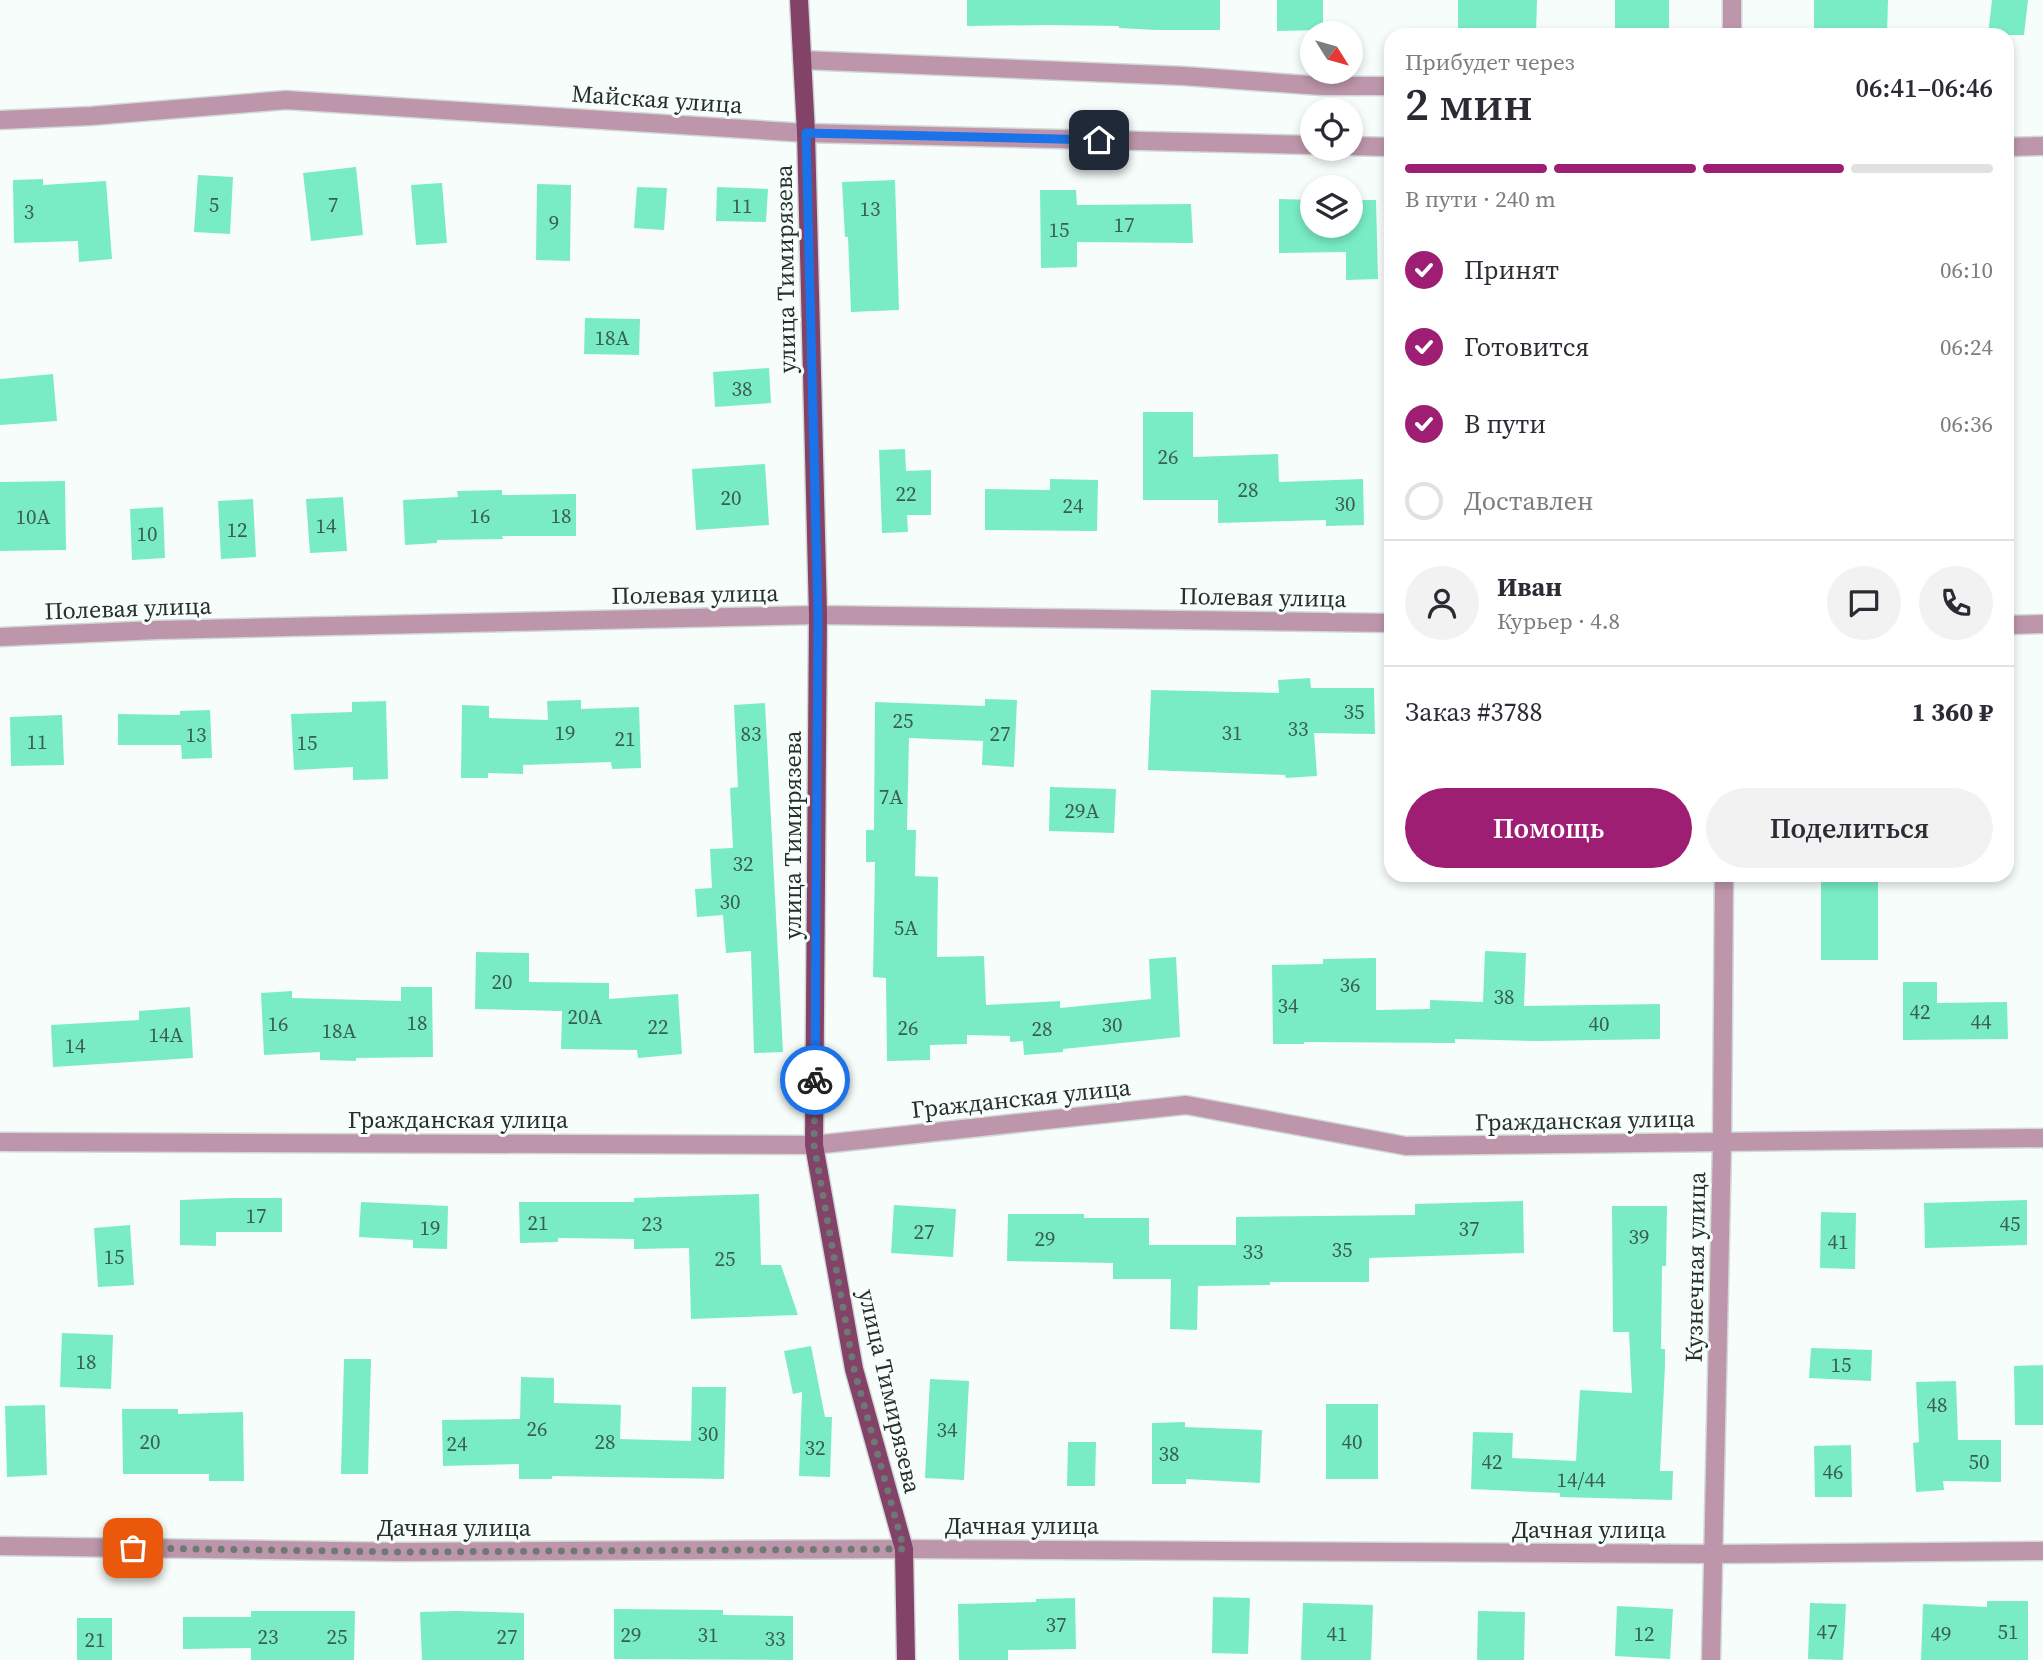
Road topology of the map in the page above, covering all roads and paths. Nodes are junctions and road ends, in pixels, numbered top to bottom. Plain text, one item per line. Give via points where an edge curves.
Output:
1 (799, 0) edge
2 (1732, 0) edge
3 (1732, 28) edge
4 (802, 60) junction
5 (1384, 86) edge
6 (0, 120) edge
7 (806, 133) junction
8 (1300, 145) edge
9 (1363, 146) edge
10 (1384, 146) edge
11 (2043, 146) edge
12 (2014, 147) edge
13 (818, 615) junction
14 (1384, 623) edge
15 (2043, 624) edge
16 (2014, 625) edge
17 (0, 637) edge
18 (1724, 882) edge
19 (2043, 1138) edge
20 (0, 1142) edge
21 (1722, 1143) junction
22 (814, 1145) junction
23 (0, 1546) edge
24 (904, 1549) junction
25 (2043, 1551) edge
26 (1714, 1554) junction
27 (906, 1660) edge
28 (1711, 1660) edge

1 - 4 main road, улица Тимирязева
2 - 3 street
4 - 5 street
4 - 7 main road, улица Тимирязева
6 - 7 street, Майская улица via 286,100
7 - 8 street, Майская улица
7 - 13 main road, улица Тимирязева
9 - 10 street
11 - 12 street
13 - 14 street, Полевая улица
13 - 17 street, Полевая улица
13 - 22 main road, улица Тимирязева
15 - 16 street
18 - 21 street, Кузнечная улица
19 - 21 street, Гражданская улица
20 - 22 street, Гражданская улица
21 - 22 street, Гражданская улица via 1406,1146 1186,1105
21 - 26 street, Кузнечная улица
22 - 24 main road, улица Тимирязева via 854,1369
23 - 24 street, Дачная улица via 400,1552
24 - 26 street, Дачная улица
24 - 27 main road, улица Тимирязева
25 - 26 street, Дачная улица
26 - 28 street, Кузнечная улица

